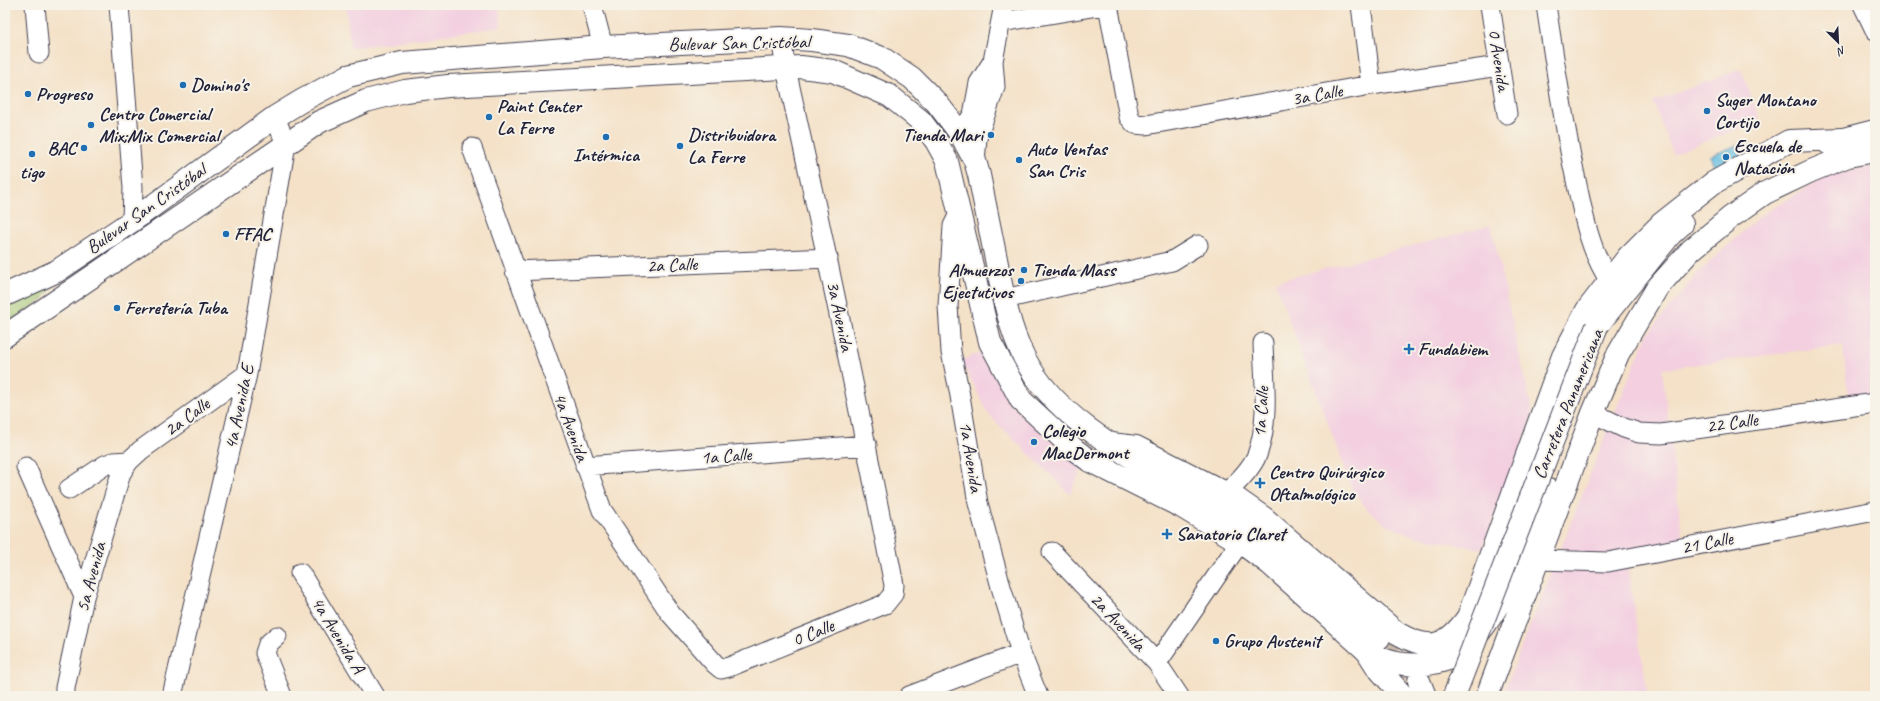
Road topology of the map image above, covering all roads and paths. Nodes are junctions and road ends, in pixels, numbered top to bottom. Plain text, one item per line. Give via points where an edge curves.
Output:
1 (35, 5) edge
2 (119, 5) edge
3 (592, 5) edge
4 (1104, 5) edge
5 (1108, 5) edge
6 (1361, 5) edge
7 (1490, 5) edge
8 (1546, 5) edge
9 (1863, 5) edge
10 (1003, 13) edge
11 (1875, 30) edge
12 (781, 38) junction
13 (603, 47) junction
14 (39, 53) dead end
15 (993, 61) junction
16 (1499, 66) junction
17 (786, 69) junction
18 (1371, 85) junction
19 (1507, 114) dead end
20 (275, 117) junction
21 (1875, 130) edge
22 (960, 133) junction
23 (1842, 139) junction
24 (286, 144) junction
25 (472, 148) dead end
26 (1875, 151) edge
27 (975, 161) junction
28 (960, 212) junction
29 (132, 221) junction
30 (1198, 245) dead end
31 (828, 258) junction
32 (515, 271) junction
33 (1610, 281) junction
34 (1657, 288) junction
35 (5, 295) edge
36 (1004, 299) junction
37 (47, 310) junction
38 (5, 336) edge
39 (1263, 343) dead end
40 (247, 374) junction
41 (1875, 402) edge
42 (1593, 413) junction
43 (1111, 444) junction
44 (867, 445) junction
45 (129, 461) junction
46 (585, 466) junction
47 (26, 467) dead end
48 (69, 489) dead end
49 (1226, 493) junction
50 (1875, 510) edge
51 (1240, 542) junction
52 (1052, 552) dead end
53 (1538, 560) junction
54 (300, 573) dead end
55 (892, 594) joint
56 (84, 597) junction
57 (276, 636) dead end
58 (1373, 644) junction
59 (1021, 653) junction
60 (1156, 663) junction
61 (729, 667) joint
62 (65, 696) edge
63 (172, 696) edge
64 (282, 696) edge
65 (375, 696) edge
66 (909, 696) edge
67 (1038, 696) edge
68 (1179, 696) edge
69 (1403, 696) edge
70 (1454, 696) edge
71 (1487, 696) edge

1 - 14 street
2 - 29 street via 133,188
3 - 13 street
4 - 10 street
5 - 18 street, 3a Calle via 1129,117 1135,124 1146,126
6 - 18 street
7 - 16 street, 0 Avenida
8 - 33 street via 1564,127 1581,208 1600,267
9 - 11 street
10 - 15 street
12 - 13 main road, Bulevar San Cristóbal
12 - 17 street, 3a Avenida
12 - 22 main road, Bulevar San Cristóbal via 848,45 882,58 912,78 938,103
13 - 20 main road, Bulevar San Cristóbal via 402,63 348,76
15 - 22 street via 979,83 973,115
15 - 27 street via 995,87 977,138
16 - 18 street, 3a Calle
16 - 19 street, 0 Avenida
17 - 24 main road, Bulevar San Cristóbal via 448,86 405,91 366,101 319,122
17 - 28 main road, Bulevar San Cristóbal via 801,67 833,71 890,96 910,111 936,141 947,162
17 - 31 street, 3a Avenida
20 - 24 street
20 - 29 main road, Bulevar San Cristóbal
21 - 23 main road, Carretera Panamericana
22 - 27 main road, Bulevar San Cristóbal
23 - 33 main road via 1788,142 1713,183 1661,224 1628,257
23 - 70 main road, Carretera Panamericana, bridge via 1782,158 1711,199 1670,235 1597,326
24 - 37 main road, Bulevar San Cristóbal
24 - 40 street, 4a Avenida E
25 - 32 street, 4a Avenida
26 - 34 main road, Carretera Panamericana via 1848,156 1765,193 1691,250
27 - 36 main road, Bulevar San Cristóbal
28 - 51 main road, Bulevar San Cristóbal via 990,342 1020,400 1090,461 1182,507
28 - 59 street, 1a Avenida via 953,226 948,306 951,352 978,503
29 - 35 main road, Bulevar San Cristóbal via 57,271
29 - 37 main road via 129,239 71,279 59,291
30 - 36 street via 1172,261
31 - 32 street, 2a Calle
31 - 44 street, 3a Avenida
32 - 46 street, 4a Avenida
33 - 49 main road via 1587,310 1563,356 1468,617 1458,631 1447,640 1435,644 1422,644 1410,641 1397,633 1264,518
34 - 42 main road, Carretera Panamericana via 1618,354
34 - 58 main road via 1620,322 1602,356 1511,582 1482,630 1460,652 1435,662 1398,663 1384,659
36 - 43 main road, Bulevar San Cristóbal via 1013,332 1024,358 1042,385 1076,418
37 - 38 main road, Bulevar San Cristóbal
39 - 49 street, 1a Calle via 1265,423 1256,456 1238,483
40 - 45 street, 2a Calle via 147,445
40 - 63 street, 4a Avenida E
41 - 42 street, 22 Calle via 1661,434 1639,433
42 - 53 main road, Carretera Panamericana
43 - 49 main road via 1136,447
43 - 58 main road, Bulevar San Cristóbal via 1253,531
44 - 46 street, 1a Calle
44 - 55 street, 3a Avenida via 894,586
45 - 48 street via 105,465
45 - 56 street, 5a Avenida via 121,473
46 - 61 street, 4a Avenida via 602,510 670,613 714,664 721,669
47 - 56 street
50 - 53 street, 21 Calle via 1608,562
51 - 58 main road, Bulevar San Cristóbal
51 - 60 street
52 - 60 street, 2a Avenida
53 - 71 main road, Carretera Panamericana
54 - 65 street, 4a Avenida A
55 - 61 street, 0 Calle via 885,604
56 - 62 street, 5a Avenida
57 - 64 street via 268,644 265,653
58 - 69 main road via 1377,667
59 - 66 street
59 - 67 street, 1a Avenida
60 - 68 street, 2a Avenida

